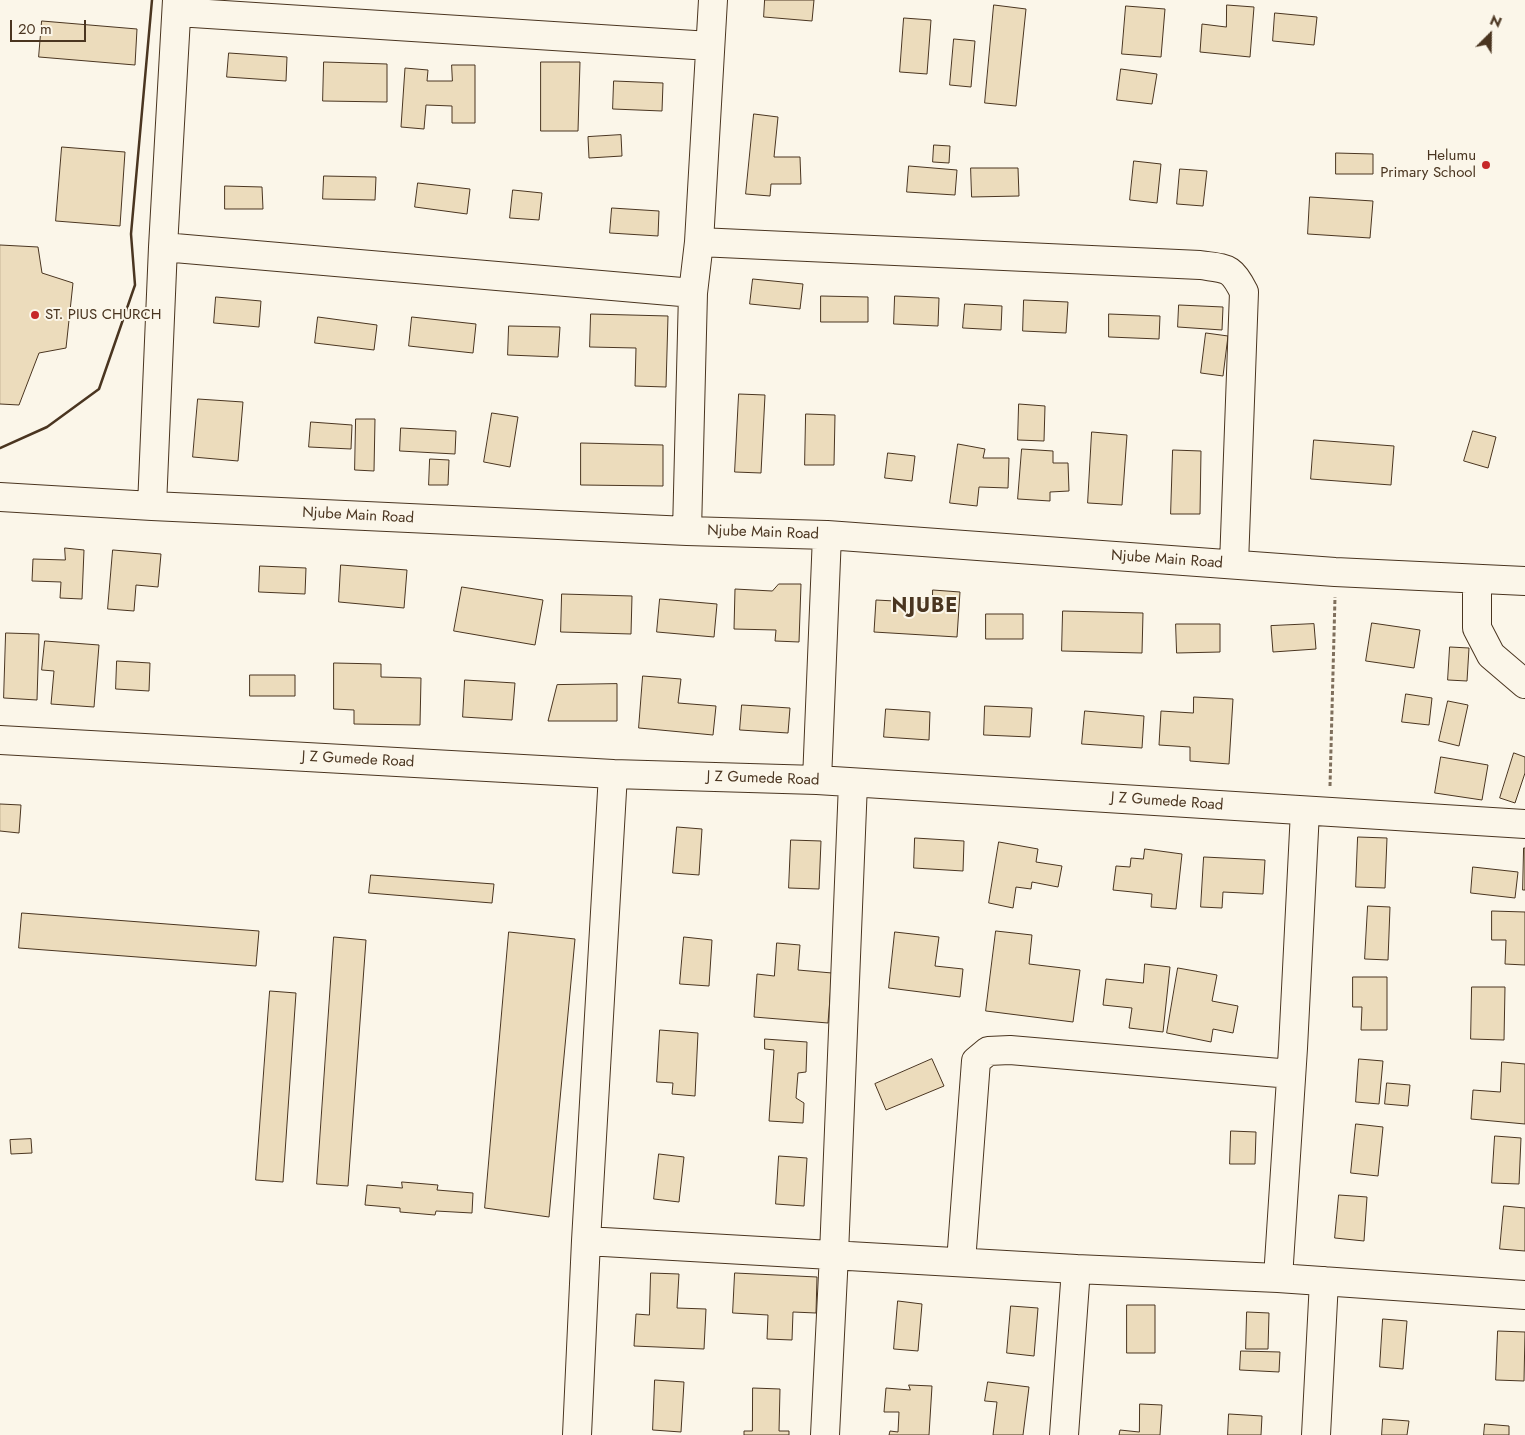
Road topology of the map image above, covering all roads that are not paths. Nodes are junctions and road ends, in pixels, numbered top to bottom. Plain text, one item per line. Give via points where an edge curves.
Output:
1 (713, 0) edge
2 (177, 6) edge
3 (710, 46) junction
4 (699, 242) junction
5 (163, 247) junction
6 (692, 293) junction
7 (0, 497) edge
8 (152, 506) junction
9 (687, 531) junction
10 (827, 535) junction
11 (1234, 564) junction
12 (1477, 580) junction
13 (1525, 581) edge
14 (1525, 684) edge
15 (0, 740) edge
16 (613, 774) junction
17 (817, 780) junction
18 (854, 783) junction
19 (1317, 812) junction
20 (1525, 824) edge
21 (1291, 1074) junction
22 (586, 1241) junction
23 (834, 1254) junction
24 (961, 1262) junction
25 (1076, 1269) junction
26 (1278, 1278) junction
27 (1324, 1281) junction
28 (1525, 1295) edge
29 (577, 1435) edge
30 (825, 1435) edge
31 (1064, 1435) edge
32 (1316, 1435) edge

1 - 3 street
2 - 3 street
2 - 5 street
3 - 4 street
4 - 6 street
4 - 11 street via 1200,265 1224,268 1236,275 1244,292
5 - 6 street
5 - 8 street
6 - 9 street
7 - 8 street, Njube Main Road
8 - 9 street, Njube Main Road
9 - 10 street, Njube Main Road
10 - 11 street, Njube Main Road
10 - 17 street
11 - 12 street, Njube Main Road
12 - 13 street, Njube Main Road
12 - 14 street via 1477,628 1491,654
15 - 16 street, J Z Gumede Road
16 - 17 street, J Z Gumede Road
16 - 22 street
17 - 18 street, J Z Gumede Road
18 - 19 street, J Z Gumede Road
18 - 23 street
19 - 20 street, J Z Gumede Road
19 - 21 street
21 - 24 street via 1010,1050 988,1051 976,1061
21 - 26 street
22 - 23 street
22 - 29 street
23 - 24 street
23 - 30 street
24 - 25 street
25 - 26 street
25 - 31 street
26 - 27 street
27 - 28 street
27 - 32 street

